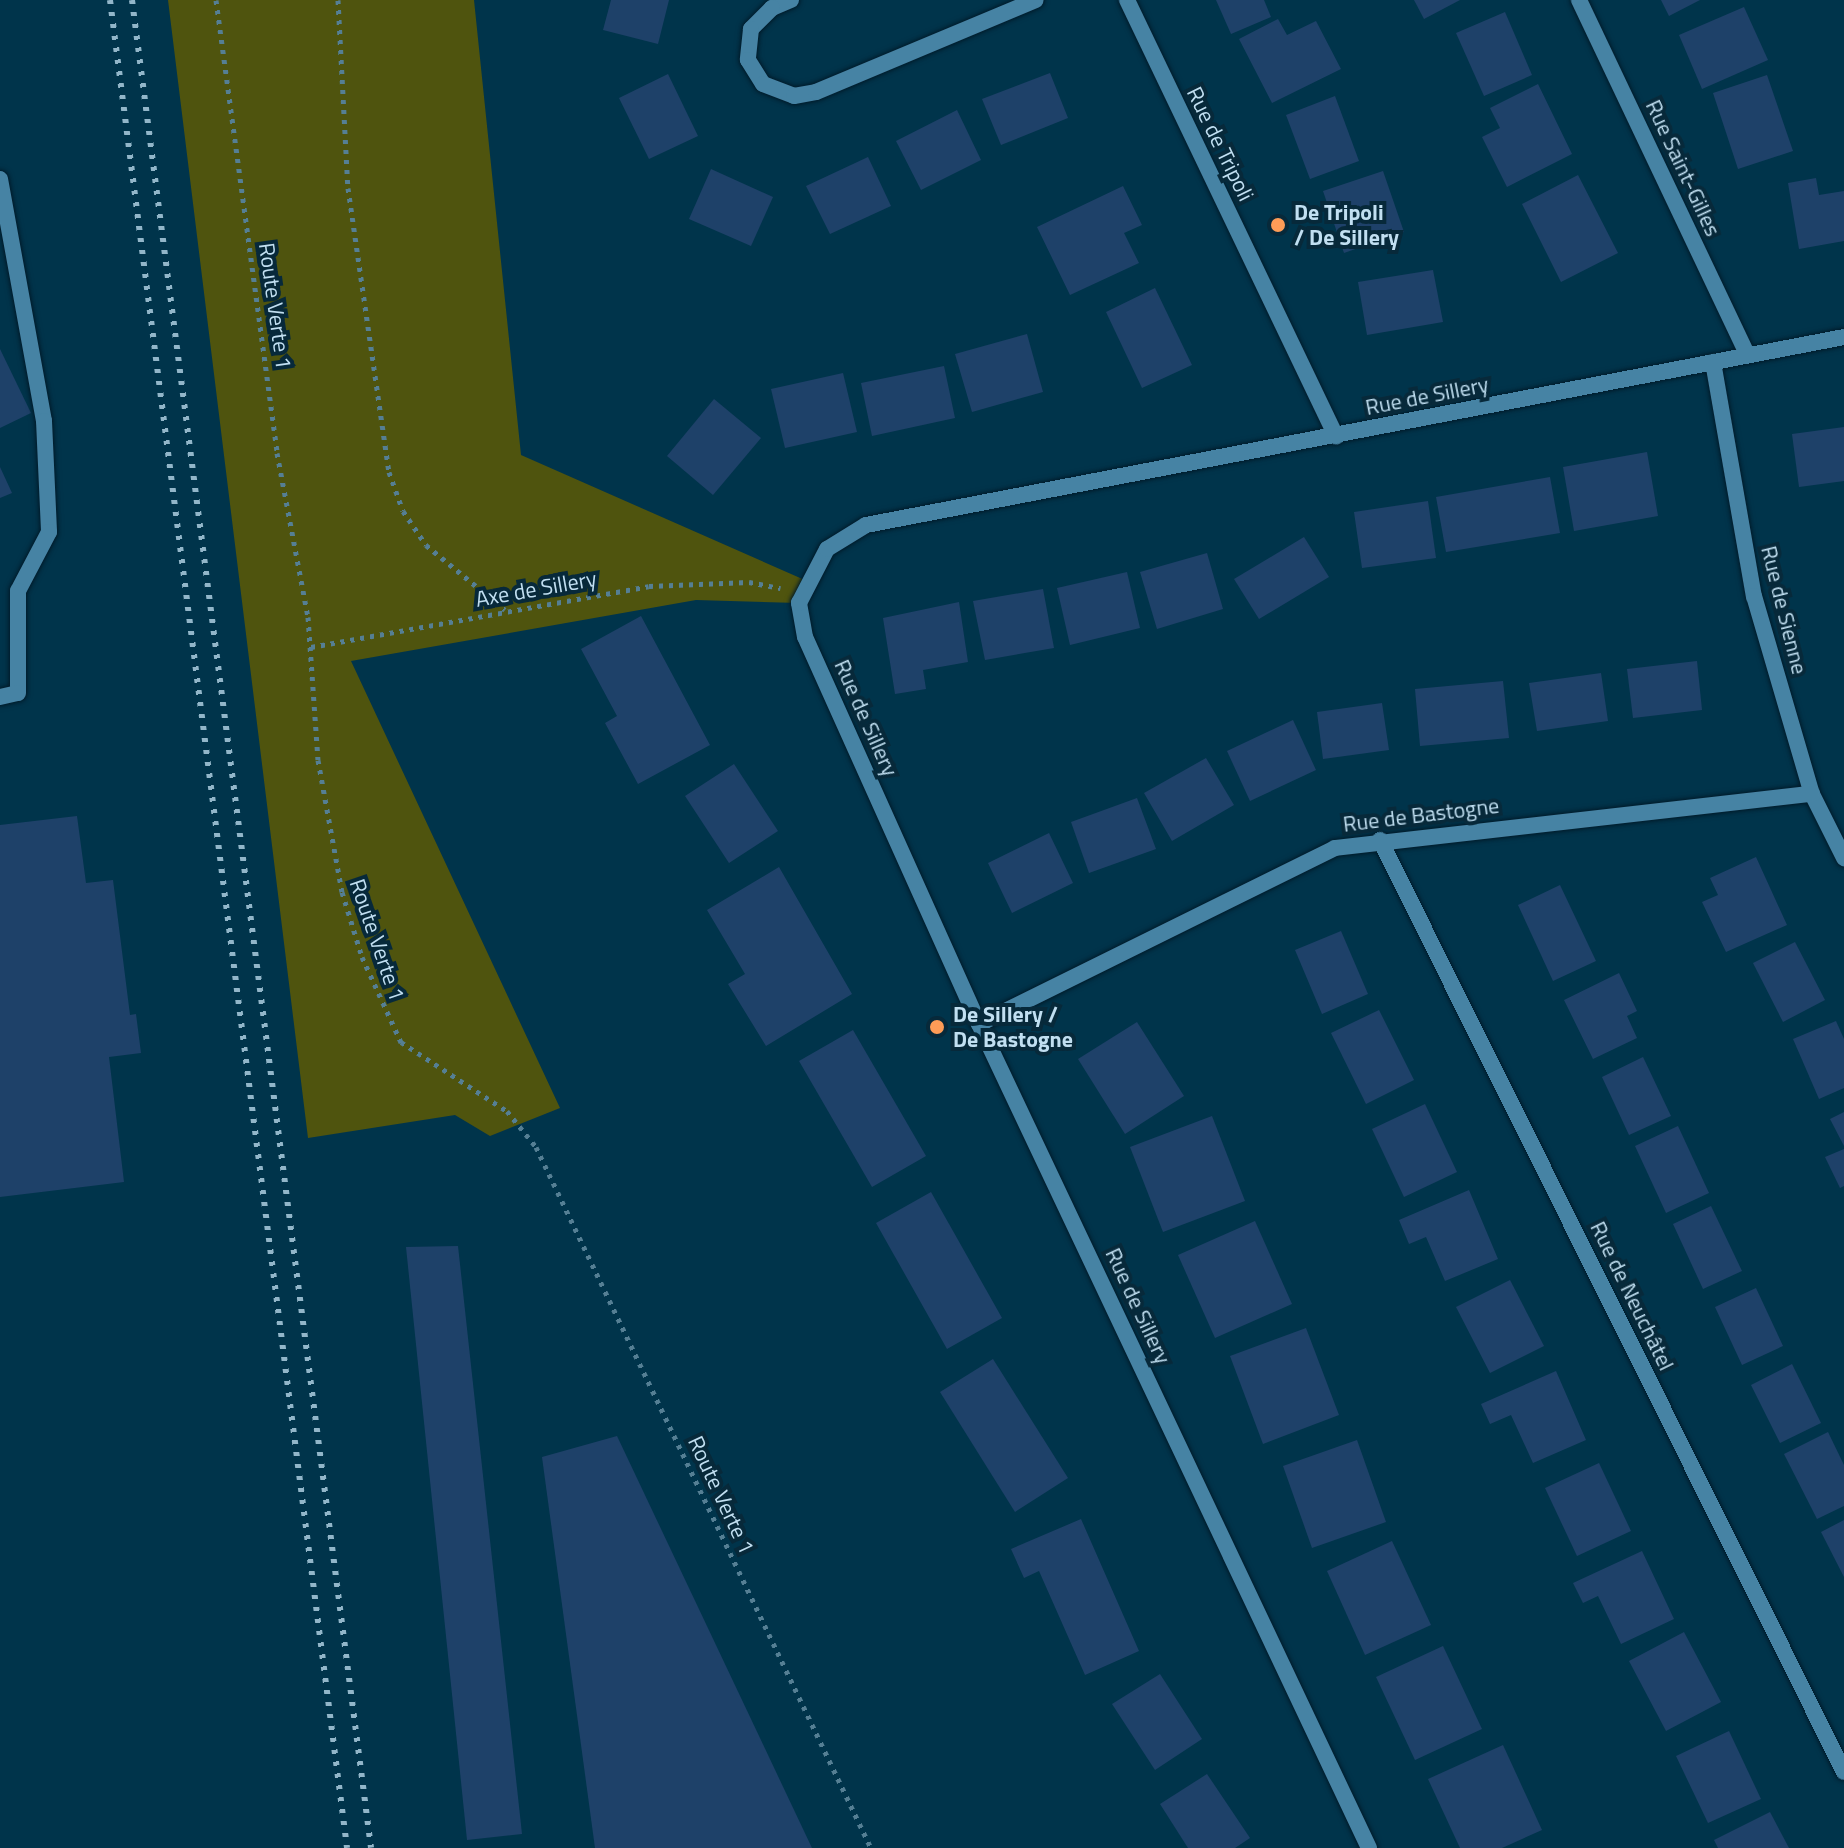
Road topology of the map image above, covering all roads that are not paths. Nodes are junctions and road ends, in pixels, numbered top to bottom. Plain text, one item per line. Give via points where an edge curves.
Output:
1 (791, 0) edge
2 (1036, 0) edge
3 (1127, 0) edge
4 (1579, 0) edge
5 (0, 179) edge
6 (1844, 337) edge
7 (1747, 354) junction
8 (1713, 362) junction
9 (1336, 436) junction
10 (0, 697) edge
11 (1812, 794) junction
12 (1380, 840) junction
13 (1844, 858) edge
14 (979, 1024) junction
15 (1844, 1772) edge
16 (1369, 1848) edge

1 - 2 street via 772,8 751,29 748,60 763,84 794,96 816,92
3 - 9 street, Rue de Tripoli
4 - 7 street, Rue Saint-Gilles
5 - 10 street via 44,421 49,532 18,591 18,693
6 - 7 street, Rue de Sillery
7 - 8 street, Rue de Sillery
8 - 9 street, Rue de Sillery
8 - 11 street, Rue de Sienne via 1754,596
9 - 14 street, Rue de Sillery via 866,525 827,549 807,581 799,603 805,637
11 - 12 street, Rue de Bastogne
11 - 13 street, Rue de Sienne
12 - 14 street, Rue de Bastogne via 1335,848
12 - 15 street, Rue de Neuchâtel
14 - 16 street, Rue de Sillery

